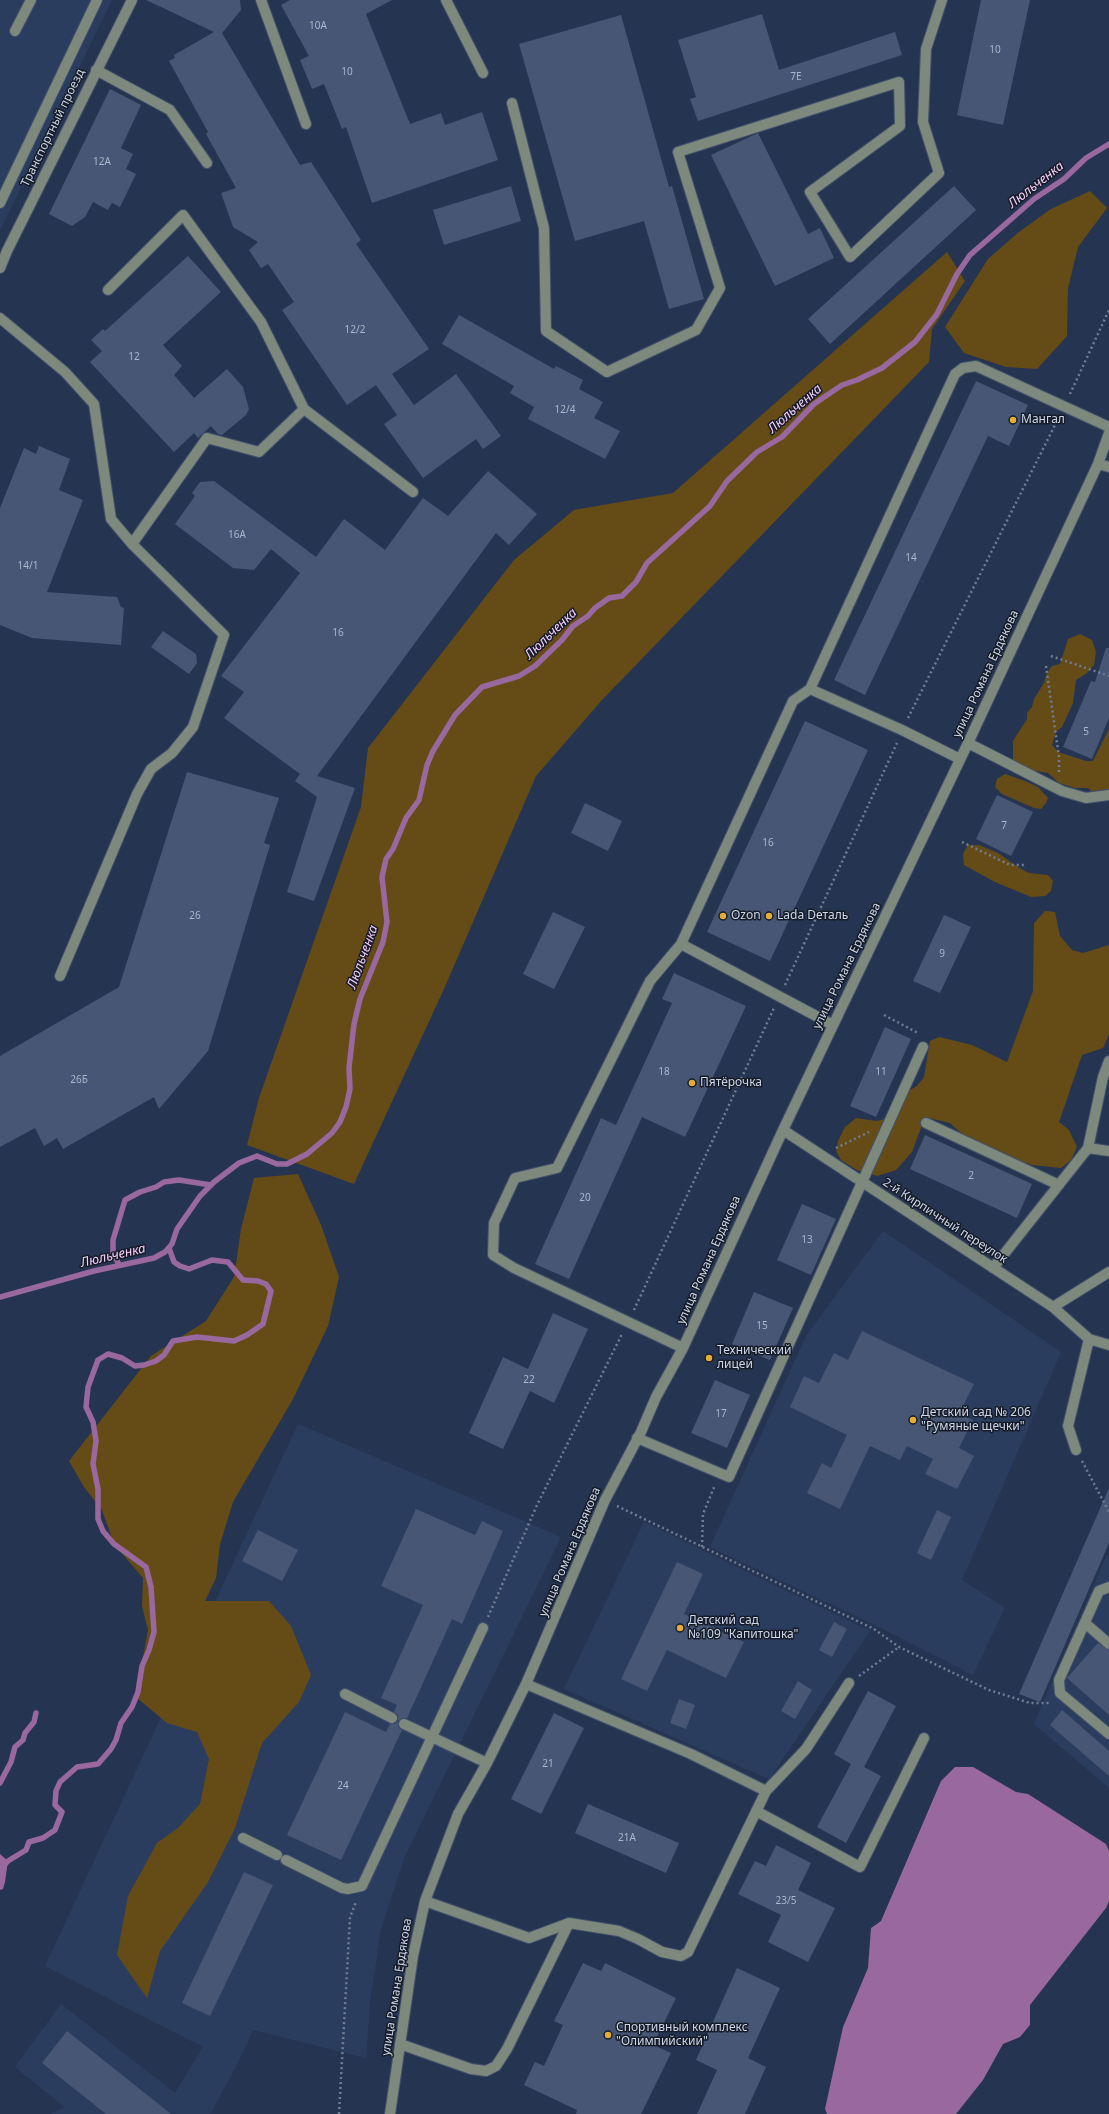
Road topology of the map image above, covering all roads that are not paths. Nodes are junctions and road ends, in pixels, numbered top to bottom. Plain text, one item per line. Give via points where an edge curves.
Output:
1 (31, 0) edge
2 (97, 0) edge
3 (132, 0) edge
4 (261, 0) edge
5 (446, 0) edge
6 (942, 0) edge
7 (15, 31) dead end
8 (96, 70) junction
9 (483, 73) dead end
10 (512, 103) dead end
11 (306, 124) dead end
12 (207, 164) dead end
13 (0, 203) edge
14 (0, 268) edge
15 (108, 290) dead end
16 (0, 318) edge
17 (304, 409) junction
18 (1109, 427) edge
19 (1109, 433) edge
20 (1098, 464) junction
21 (1109, 467) edge
22 (413, 492) dead end
23 (132, 544) junction
24 (810, 689) junction
25 (968, 743) junction
26 (960, 759) junction
27 (1109, 795) edge
28 (681, 944) junction
29 (60, 976) dead end
30 (833, 1025) junction
31 (923, 1047) road end
32 (1109, 1061) edge
33 (926, 1123) dead end
34 (782, 1130) junction
35 (1088, 1148) junction
36 (1109, 1151) edge
37 (862, 1182) junction
38 (1059, 1185) junction
39 (993, 1268) junction
40 (1109, 1272) edge
41 (1053, 1307) junction
42 (1089, 1339) junction
43 (1109, 1345) edge
44 (683, 1348) junction
45 (638, 1438) junction
46 (1076, 1450) road end
47 (1109, 1587) edge
48 (1085, 1623) junction
49 (483, 1628) road end
50 (1109, 1644) edge
51 (849, 1683) road end
52 (526, 1684) junction
53 (345, 1694) dead end
54 (392, 1718) dead end
55 (404, 1724) dead end
56 (1109, 1734) edge
57 (432, 1738) junction
58 (924, 1738) dead end
59 (487, 1763) junction
60 (766, 1791) junction
61 (756, 1811) junction
62 (243, 1838) dead end
63 (425, 1902) junction
64 (569, 1923) junction
65 (400, 2044) junction
66 (390, 2114) edge

1 - 7 street
2 - 13 street
3 - 8 street, Транспортный проезд
4 - 11 street
5 - 9 street
6 - 10 street via 926,49 923,122 939,173 850,257 810,192 900,126 899,82 678,152 720,288 696,330 607,372 546,331 544,228
8 - 12 street via 170,110
8 - 14 street, Транспортный проезд
15 - 17 street via 184,215 261,322
16 - 23 street via 65,372 94,404 111,519
17 - 22 street
17 - 23 street via 259,452 207,438
18 - 24 street via 976,366 964,368 955,374
19 - 20 street, улица Романа Ердякова
20 - 21 street
20 - 25 street, улица Романа Ердякова
23 - 29 street via 224,635 192,727 172,753 151,769 137,794
24 - 26 street
24 - 28 street via 793,701
25 - 26 street, улица Романа Ердякова
25 - 27 street via 1075,796 1086,798
26 - 30 street, улица Романа Ердякова
28 - 30 street
28 - 44 street via 650,981 556,1168 515,1178 494,1223 492,1255 514,1268
30 - 34 street, улица Романа Ердякова
31 - 37 street
32 - 35 street via 1103,1077
33 - 38 street
34 - 37 street, 2-й Кирпичный переулок
34 - 44 street, улица Романа Ердякова
35 - 36 street
35 - 38 street
37 - 39 street, 2-й Кирпичный переулок
37 - 45 street via 728,1477
38 - 39 street
39 - 41 street, 2-й Кирпичный переулок
40 - 41 street
41 - 42 street, 2-й Кирпичный переулок
42 - 43 street
42 - 46 street via 1068,1426
44 - 45 street, улица Романа Ердякова via 656,1397
45 - 52 street, улица Романа Ердякова via 605,1500
47 - 48 street via 1099,1591
48 - 50 street
48 - 56 street via 1059,1680 1060,1692
49 - 57 street
51 - 60 street via 806,1748
52 - 59 street, улица Романа Ердякова
52 - 60 street via 691,1754
53 - 54 street
55 - 57 street
57 - 59 street
57 - 62 street via 362,1886 342,1888
58 - 61 street via 860,1866
59 - 63 street, улица Романа Ердякова via 458,1814
60 - 61 street
61 - 64 street via 688,1952 682,1956 662,1952 619,1931
63 - 64 street via 529,1938
63 - 65 street, улица Романа Ердякова via 413,1956
64 - 65 street via 496,2066 486,2070 470,2069
65 - 66 street, улица Романа Ердякова

